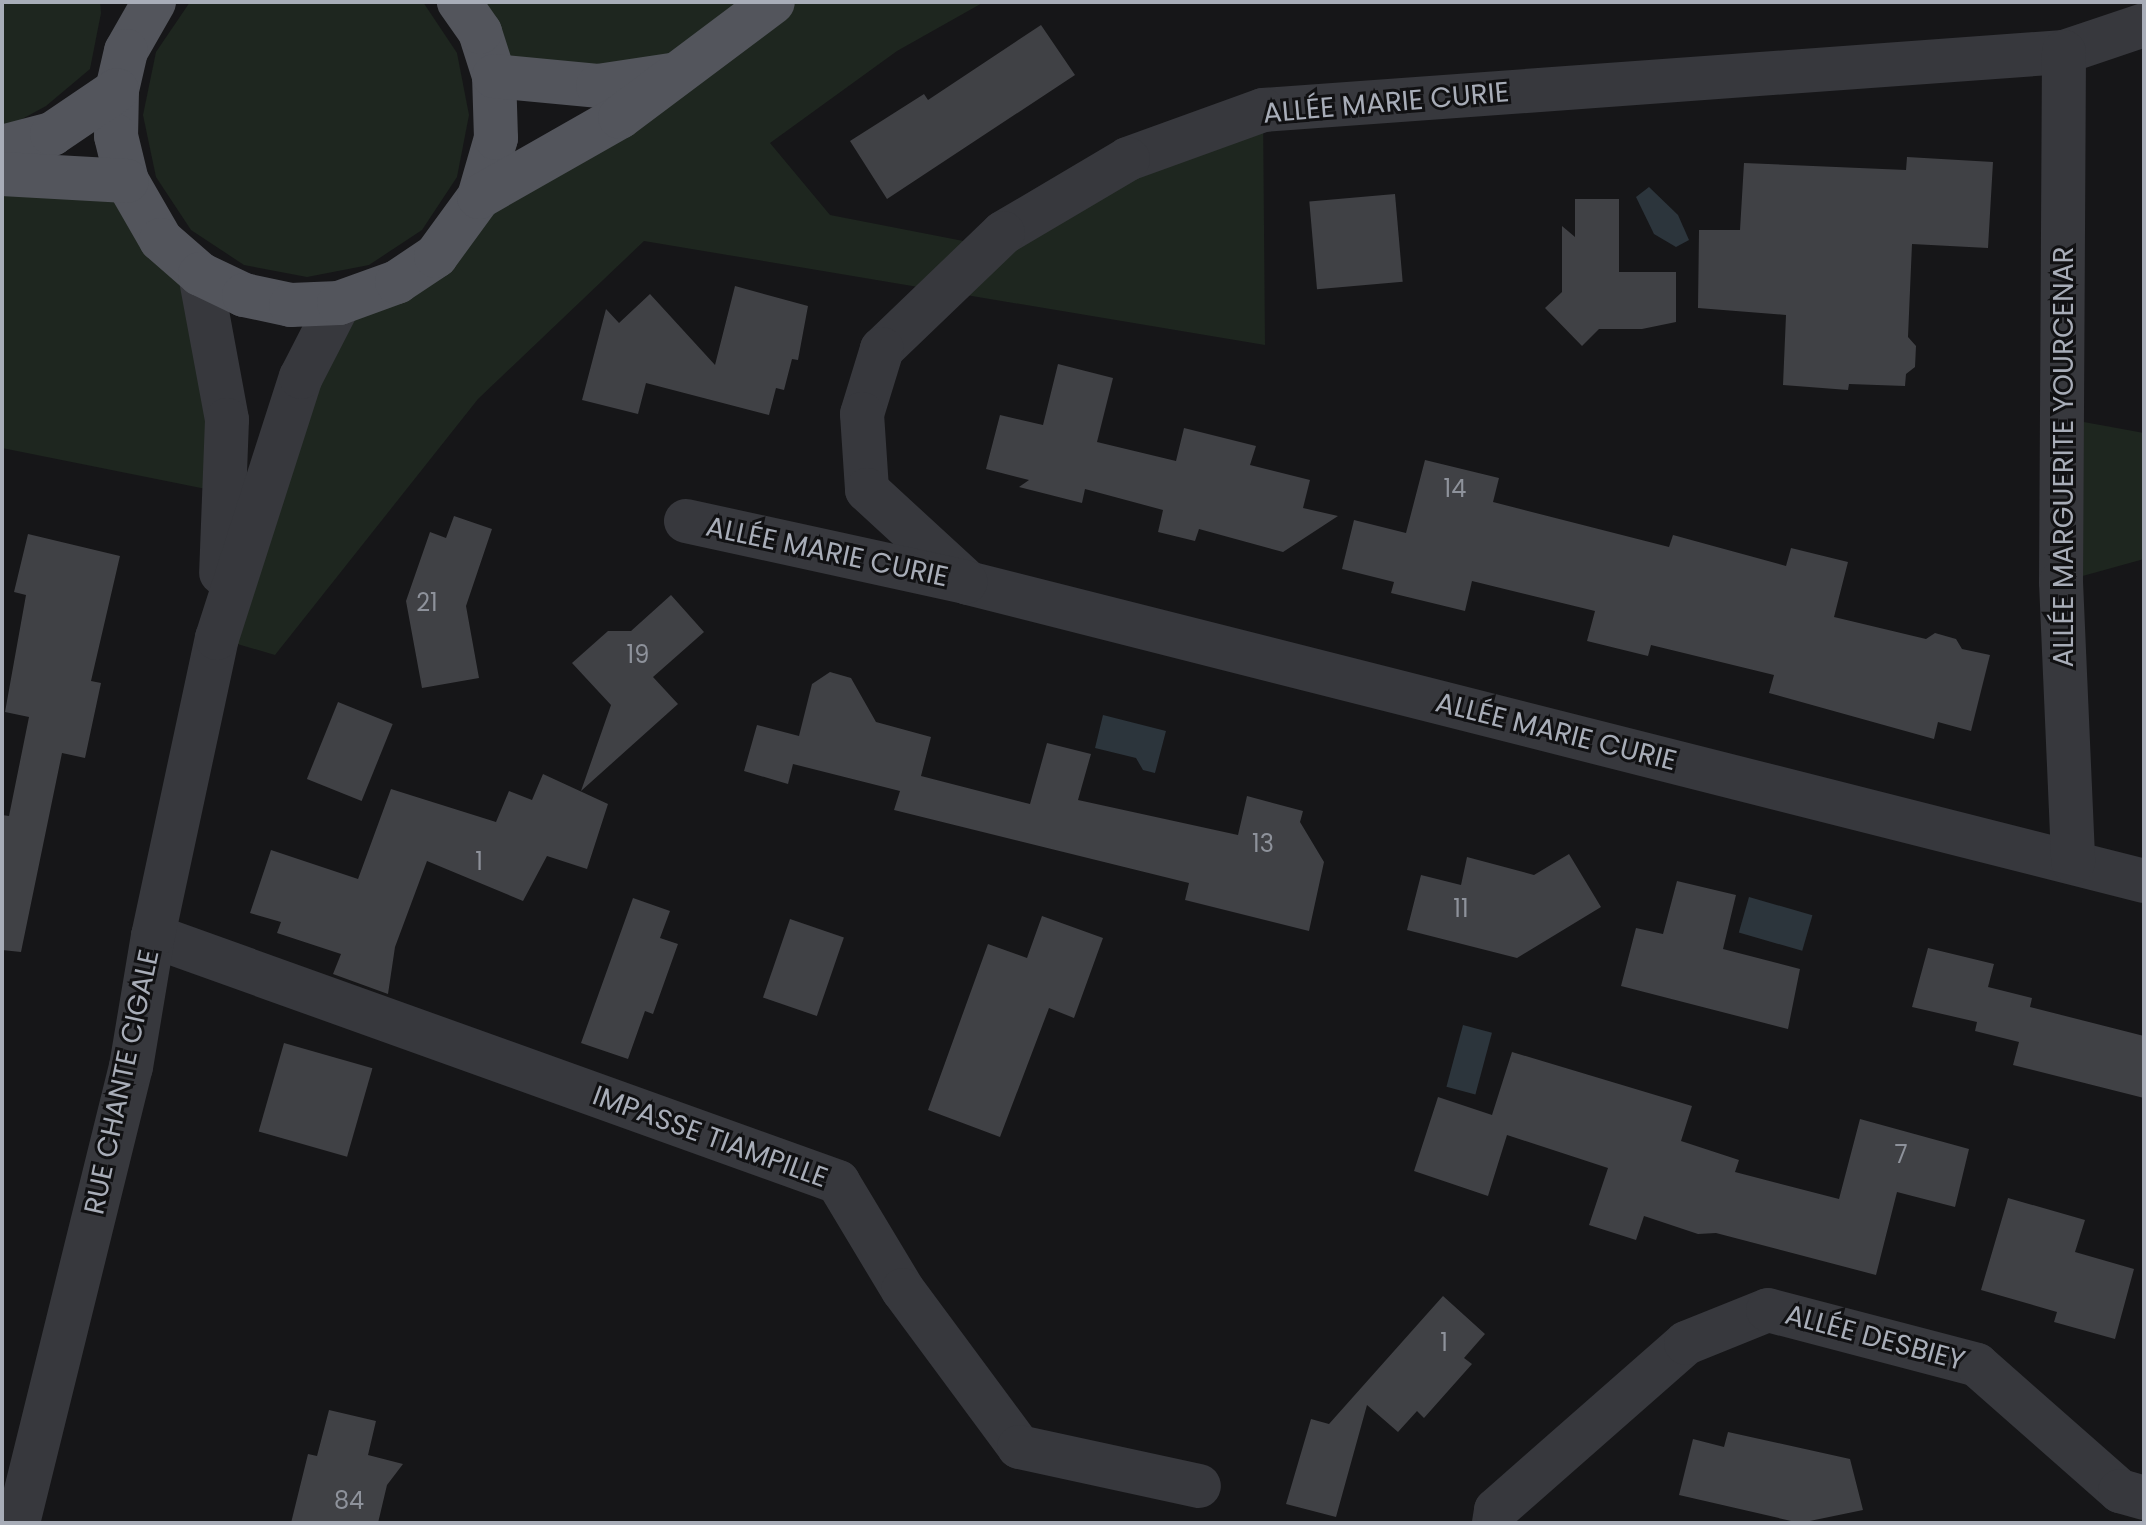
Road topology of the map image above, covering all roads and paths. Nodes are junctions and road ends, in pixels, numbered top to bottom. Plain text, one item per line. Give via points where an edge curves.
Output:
1 (773, 2) edge
2 (143, 7) edge
3 (475, 12) edge
4 (2144, 25) edge
5 (2064, 52) junction
6 (681, 73) junction
7 (494, 76) junction
8 (117, 90) junction
9 (2, 147) edge
10 (2, 174) edge
11 (127, 181) junction
12 (479, 197) junction
13 (200, 274) junction
14 (339, 303) junction
15 (686, 521) dead end
16 (968, 583) junction
17 (217, 638) junction
18 (2073, 862) junction
19 (2144, 881) edge
20 (153, 936) junction
21 (1199, 1486) dead end
22 (2144, 1498) edge
23 (18, 1523) edge
24 (1494, 1523) edge

1 - 6 main road
2 - 8 main road
3 - 7 main road
4 - 5 street, ALLÉE MARIE CURIE
5 - 16 street, ALLÉE MARIE CURIE via 1263,110 1128,159 1003,233 882,349 862,414 867,490
5 - 18 street, ALLÉE MARGUERITE YOURCENAR via 2061,582
6 - 7 main road via 598,86
6 - 12 main road via 568,149
7 - 12 main road via 496,138
8 - 9 main road via 52,134
8 - 11 main road via 116,136
10 - 11 main road
11 - 13 main road via 161,240
12 - 14 main road via 436,256 397,282
13 - 14 main road via 244,295 291,305
13 - 17 street, RUE CHANTE CIGALE via 229,445
14 - 17 street, RUE CHANTE CIGALE via 301,377
15 - 16 street, ALLÉE MARIE CURIE
16 - 18 street, ALLÉE MARIE CURIE
17 - 20 street, RUE CHANTE CIGALE
18 - 19 street, ALLÉE MARIE CURIE
20 - 21 street, IMPASSE TIAMPILLE via 838,1182 903,1290 1019,1447
20 - 23 street, RUE CHANTE CIGALE via 131,1067
22 - 24 street, ALLÉE DESBIEY via 2120,1491 1977,1365 1768,1310 1686,1343 1496,1510

